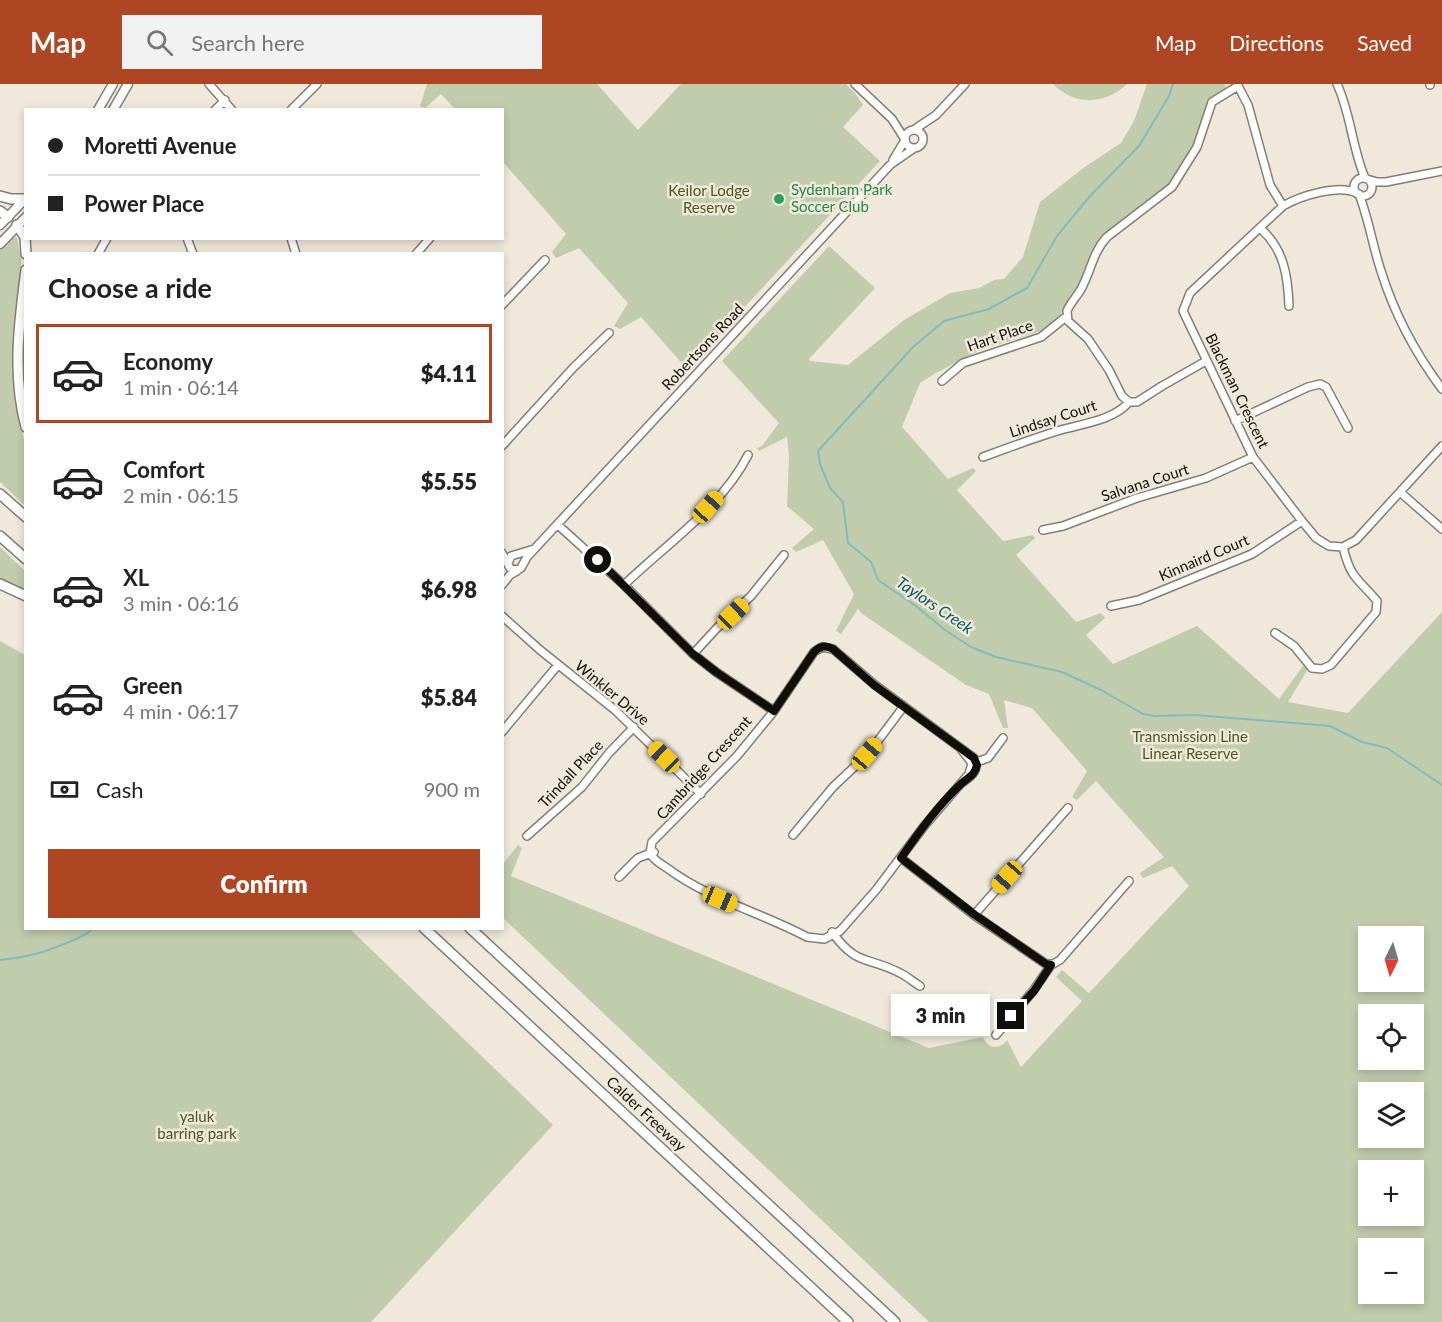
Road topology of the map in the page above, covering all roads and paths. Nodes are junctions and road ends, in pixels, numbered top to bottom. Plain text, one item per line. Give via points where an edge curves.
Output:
1 (113, 84) edge
2 (128, 84) edge
3 (209, 84) edge
4 (317, 84) edge
5 (855, 84) edge
6 (965, 84) edge
7 (1338, 84) edge
8 (1238, 85) edge
9 (225, 100) junction
10 (99, 108) edge
11 (114, 108) edge
12 (217, 108) edge
13 (231, 108) edge
14 (293, 108) edge
15 (936, 115) junction
16 (892, 119) junction
17 (913, 129) junction
18 (923, 137) junction
19 (904, 139) junction
20 (913, 148) junction
21 (890, 165) junction
22 (1442, 171) edge
23 (1361, 180) junction
24 (1386, 182) junction
25 (1342, 190) junction
26 (1369, 192) junction
27 (1358, 194) junction
28 (0, 196) edge
29 (24, 199) edge
30 (24, 200) edge
31 (1283, 207) junction
32 (1366, 212) junction
33 (4, 214) edge
34 (24, 219) edge
35 (0, 225) edge
36 (17, 225) junction
37 (1260, 228) junction
38 (24, 236) edge
39 (428, 240) edge
40 (0, 244) edge
41 (418, 252) edge
42 (545, 260) dead end
43 (24, 289) edge
44 (504, 303) edge
45 (1289, 306) dead end
46 (1067, 316) junction
47 (609, 333) dead end
48 (1206, 361) junction
49 (942, 381) dead end
50 (1442, 388) edge
51 (1129, 402) junction
52 (24, 416) edge
53 (1235, 421) junction
54 (1347, 428) dead end
55 (504, 444) edge
56 (1442, 446) edge
57 (748, 455) dead end
58 (982, 457) dead end
59 (1253, 457) junction
60 (1400, 492) junction
61 (0, 494) edge
62 (24, 515) edge
63 (1302, 521) junction
64 (558, 525) junction
65 (1442, 529) edge
66 (1043, 530) dead end
67 (0, 536) edge
68 (536, 548) junction
69 (1343, 548) junction
70 (504, 552) edge
71 (504, 555) edge
72 (515, 555) junction
73 (784, 555) dead end
74 (24, 557) edge
75 (508, 564) junction
76 (521, 567) junction
77 (504, 577) edge
78 (504, 582) edge
79 (0, 584) edge
80 (624, 585) junction
81 (24, 595) edge
82 (1111, 606) dead end
83 (504, 618) edge
84 (1275, 633) dead end
85 (693, 654) junction
86 (558, 665) junction
87 (904, 706) junction
88 (774, 711) junction
89 (634, 727) junction
90 (504, 730) edge
91 (1003, 738) dead end
92 (974, 763) junction
93 (701, 794) junction
94 (1068, 808) dead end
95 (793, 835) dead end
96 (527, 836) dead end
97 (652, 852) junction
98 (901, 858) junction
99 (619, 877) dead end
100 (1129, 881) dead end
101 (975, 915) junction
102 (426, 930) edge
103 (473, 930) edge
104 (833, 934) junction
105 (1051, 965) junction
106 (920, 986) dead end
107 (996, 1035) dead end
108 (848, 1322) edge
109 (895, 1322) edge

1 - 10 main road
2 - 11 main road
3 - 9 street
4 - 14 street
5 - 16 street
6 - 15 street
7 - 23 street
8 - 31 street via 1248,105 1270,185
8 - 46 street via 1212,102 1197,147 1172,187 1101,243
9 - 12 street
9 - 13 street
15 - 17 street
15 - 18 street
16 - 17 street
16 - 19 street
17 - 18 street
17 - 19 street
18 - 20 street via 920,145
19 - 20 street
19 - 21 street, Robertsons Road
20 - 21 street, Robertsons Road
21 - 64 street, Robertsons Road
22 - 24 street
23 - 24 street
23 - 25 street, Blackman Crescent
23 - 26 street via 1371,186
23 - 27 street via 1354,189
24 - 26 street
25 - 27 street, Blackman Crescent
25 - 31 street, Blackman Crescent via 1303,196
26 - 27 street
26 - 32 street
27 - 32 street
28 - 29 highway
30 - 33 main road
31 - 37 street, Blackman Crescent
32 - 50 street via 1396,312
33 - 35 main road
33 - 36 main road
34 - 36 main road
36 - 38 highway
36 - 40 main road
37 - 45 street via 1282,259
37 - 48 street, Blackman Crescent via 1184,302 1183,311
39 - 41 street
42 - 44 street
43 - 52 highway via 18,347
46 - 49 street, Hart Place via 1041,337 977,357
46 - 51 street via 1088,339
47 - 55 street
48 - 51 street, Lindsay Court via 1137,402
48 - 53 street, Blackman Crescent
51 - 58 street, Lindsay Court via 1106,417
53 - 54 street via 1318,384 1326,387
53 - 59 street, Blackman Crescent
56 - 60 street
57 - 80 street via 708,507
59 - 63 street, Blackman Crescent
59 - 66 street, Salvana Court via 1206,478
60 - 65 street
60 - 69 street via 1356,540
61 - 62 highway
63 - 69 street, Blackman Crescent via 1322,543
63 - 82 street, Kinnaird Court via 1252,554 1139,600
64 - 68 street, Robertsons Road
64 - 80 street
67 - 74 highway
68 - 72 street, Robertsons Road
68 - 76 street, Robertsons Road
69 - 84 street via 1353,576 1377,602 1376,612 1324,669 1312,668 1294,646
70 - 72 street
71 - 75 street
72 - 75 street
72 - 76 street via 523,559
73 - 85 street via 751,596
75 - 76 street via 512,570
75 - 77 street
76 - 78 street, Robertsons Road
79 - 81 highway
80 - 85 street
83 - 86 street, Winkler Drive
85 - 88 street
86 - 89 street, Winkler Drive
86 - 90 street
87 - 88 street, Cambridge Crescent via 837,654 823,649 810,660
87 - 92 street, Cambridge Crescent
87 - 95 street via 867,754
88 - 93 street, Cambridge Crescent
89 - 93 street, Winkler Drive
89 - 96 street, Trindall Place via 582,787
91 - 92 street via 991,755
92 - 98 street
93 - 97 street, Cambridge Crescent via 660,836
94 - 101 street
97 - 99 street via 638,858
97 - 104 street via 663,865 708,894 795,931 818,936
98 - 101 street
98 - 104 street
100 - 105 street via 1060,960
101 - 105 street
102 - 108 highway, Calder Freeway
103 - 109 highway, Calder Freeway
104 - 106 street via 861,960 899,972
105 - 107 street

